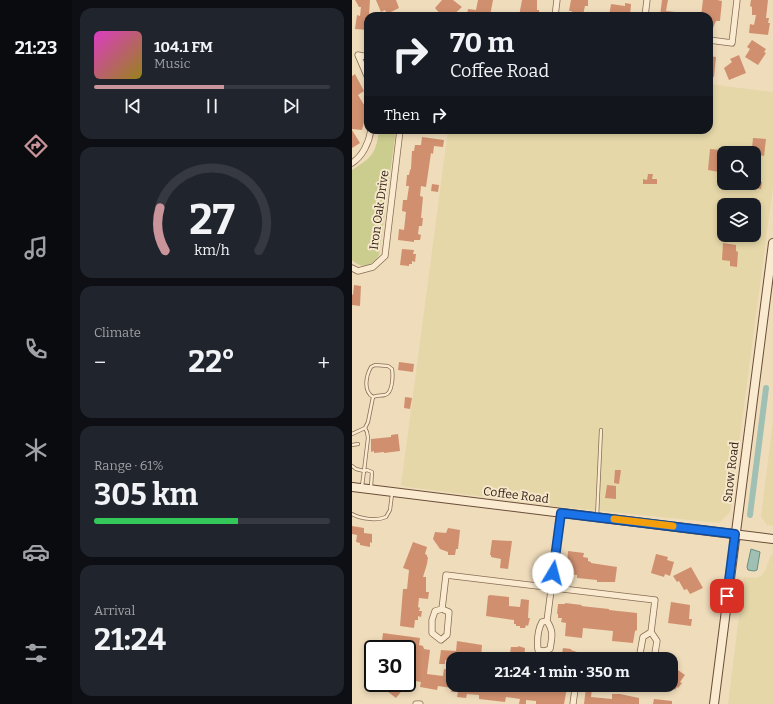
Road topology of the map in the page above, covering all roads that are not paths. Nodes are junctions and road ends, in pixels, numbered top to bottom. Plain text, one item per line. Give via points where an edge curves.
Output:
1 (557, 0) edge
2 (647, 0) edge
3 (737, 0) edge
4 (556, 12) edge
5 (646, 12) edge
6 (713, 41) edge
7 (364, 56) edge
8 (364, 69) edge
9 (370, 134) edge
10 (400, 134) edge
11 (352, 163) edge
12 (773, 243) edge
13 (352, 268) edge
14 (373, 397) junction
15 (365, 428) junction
16 (601, 430) dead end
17 (352, 434) edge
18 (358, 444) dead end
19 (352, 445) edge
20 (352, 466) edge
21 (364, 471) junction
22 (352, 487) edge
23 (361, 489) junction
24 (370, 490) junction
25 (392, 492) junction
26 (561, 513) junction
27 (352, 514) edge
28 (597, 517) junction
29 (735, 534) junction
30 (773, 539) edge
31 (551, 588) junction
32 (442, 609) junction
33 (547, 621) junction
34 (651, 632) junction
35 (640, 652) edge
36 (655, 652) edge
37 (575, 692) edge
38 (416, 704) edge
39 (420, 704) edge
40 (573, 704) edge
41 (714, 704) edge

1 - 4 street
2 - 5 street
3 - 6 street via 732,43
7 - 8 street via 358,55
9 - 11 street via 369,141 357,160
10 - 13 street, Iron Oak Drive via 385,256 373,267 358,271
12 - 29 main road, Snow Road
14 - 14 lane via 384,396 391,390 393,374 388,366 375,365 368,372 366,389
14 - 15 lane
15 - 17 lane
15 - 21 lane via 368,438
16 - 28 lane
18 - 19 lane
20 - 21 lane
21 - 23 lane
21 - 24 lane via 372,472
22 - 23 main road, Coffee Road
23 - 24 main road, Coffee Road
24 - 25 main road, Coffee Road
25 - 26 main road, Coffee Road
25 - 27 lane via 390,510 386,517 377,519
26 - 28 main road, Coffee Road
26 - 31 street
28 - 29 main road, Coffee Road
29 - 30 main road, Coffee Road
29 - 41 main road, Snow Road
31 - 32 street via 446,575
31 - 33 street
31 - 34 street via 655,600
32 - 32 street via 449,612 447,635 440,640 432,633 432,620 435,611
33 - 33 street via 552,629 550,649 538,650 539,628 542,622
34 - 35 street via 643,637
34 - 36 street via 657,641
37 - 40 street
38 - 39 street

